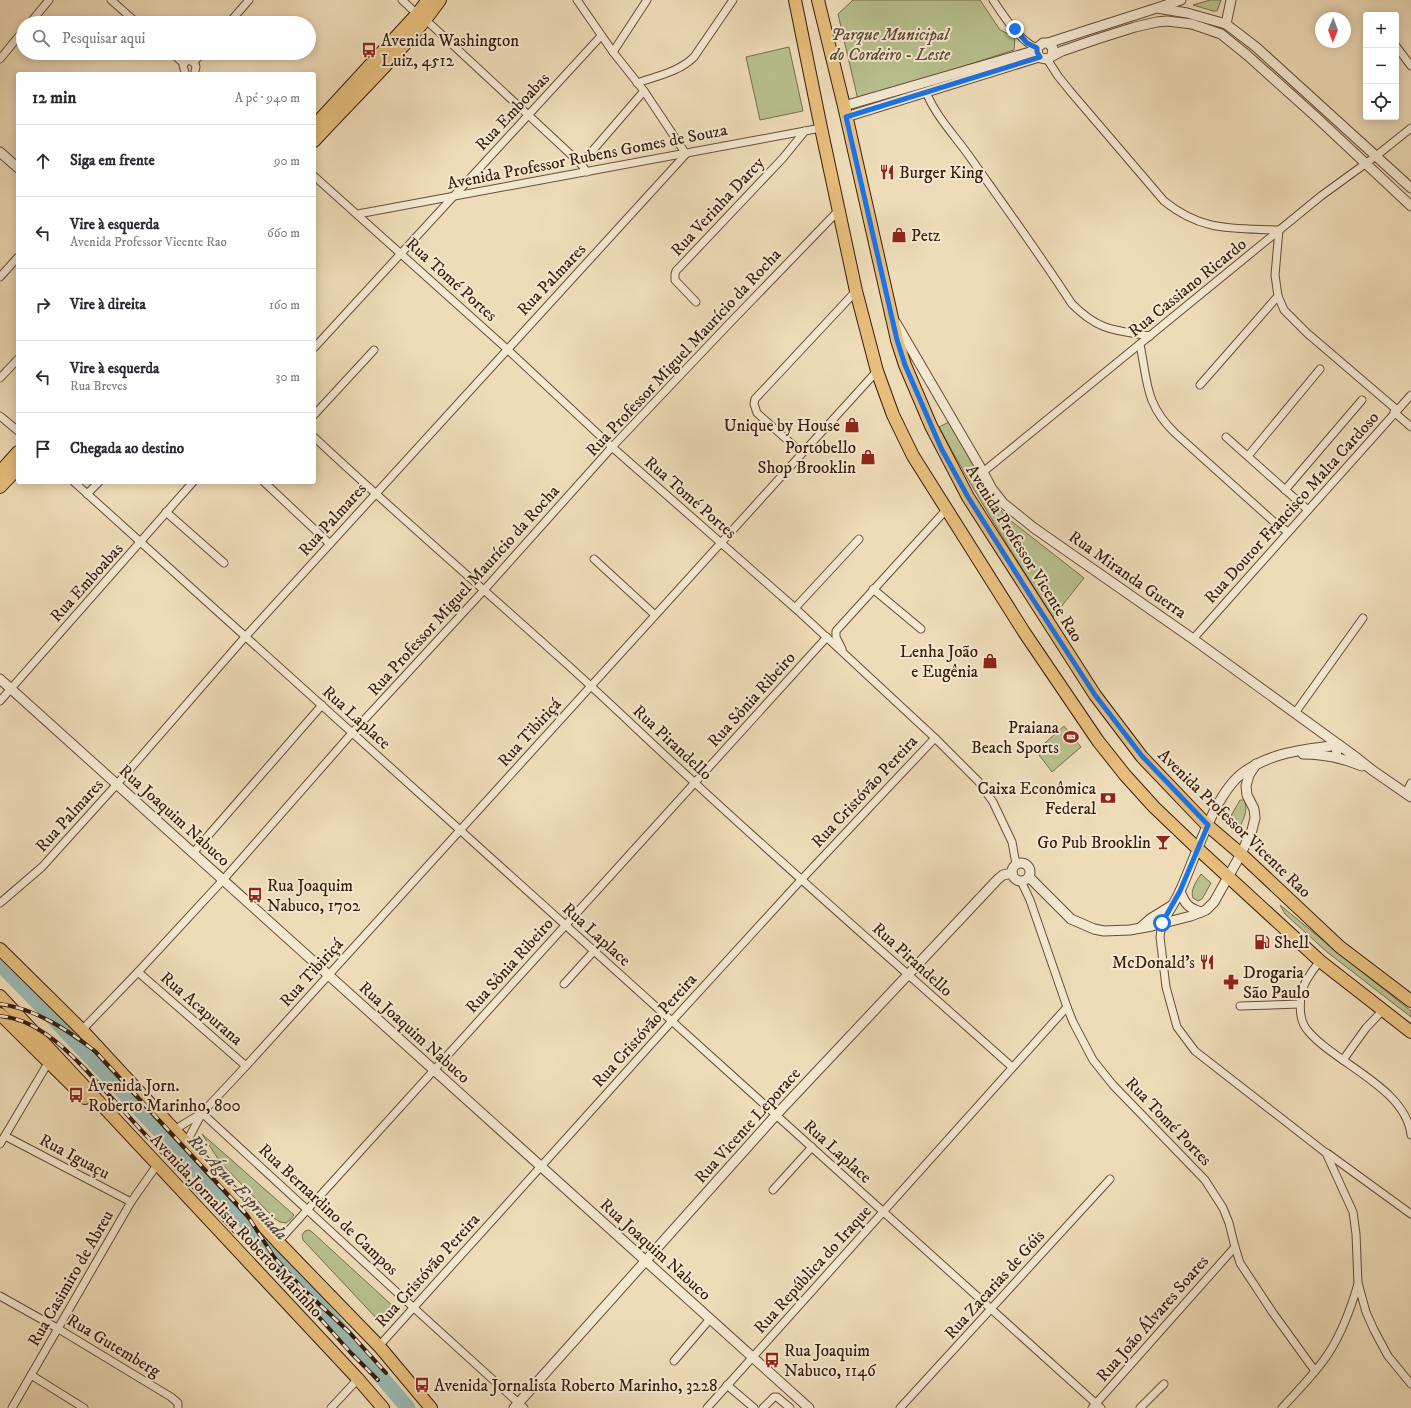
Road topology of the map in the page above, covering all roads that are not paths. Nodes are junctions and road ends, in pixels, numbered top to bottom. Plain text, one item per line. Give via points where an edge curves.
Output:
1 (49, 0) edge
2 (111, 0) edge
3 (249, 0) edge
4 (402, 0) edge
5 (428, 0) edge
6 (440, 0) edge
7 (577, 0) edge
8 (647, 0) edge
9 (733, 0) edge
10 (795, 0) edge
11 (818, 0) edge
12 (993, 0) edge
13 (1182, 0) edge
14 (1231, 0) edge
15 (1156, 8) junction
16 (36, 16) edge
17 (129, 16) edge
18 (234, 16) edge
19 (422, 17) junction
20 (1226, 24) junction
21 (1242, 35) junction
22 (602, 36) junction
23 (16, 40) edge
24 (1235, 44) junction
25 (1256, 47) junction
26 (1398, 48) edge
27 (613, 52) junction
28 (1042, 54) junction
29 (1247, 55) junction
30 (0, 59) edge
31 (180, 60) edge
32 (194, 62) joint
33 (184, 64) junction
34 (1411, 66) edge
35 (184, 72) edge
36 (196, 72) edge
37 (637, 83) junction
38 (644, 91) junction
39 (926, 92) junction
40 (845, 111) junction
41 (529, 115) junction
42 (316, 124) edge
43 (821, 128) junction
44 (1411, 128) edge
45 (805, 131) junction
46 (316, 139) edge
47 (0, 152) edge
48 (686, 154) junction
49 (1376, 156) junction
50 (581, 164) junction
51 (1365, 164) junction
52 (16, 166) edge
53 (587, 172) junction
54 (316, 178) edge
55 (1411, 188) edge
56 (452, 197) junction
57 (1411, 206) edge
58 (839, 210) junction
59 (358, 214) junction
60 (1279, 230) junction
61 (401, 254) junction
62 (16, 259) edge
63 (0, 276) edge
64 (856, 291) junction
65 (1278, 296) junction
66 (696, 302) dead end
67 (892, 316) junction
68 (1150, 336) junction
69 (1140, 345) junction
70 (316, 346) edge
71 (507, 349) junction
72 (374, 350) dead end
73 (16, 361) edge
74 (1320, 369) dead end
75 (877, 371) junction
76 (0, 378) edge
77 (1200, 385) dead end
78 (1411, 395) edge
79 (1362, 400) dead end
80 (1396, 411) junction
81 (316, 413) edge
82 (0, 416) edge
83 (1411, 427) edge
84 (16, 429) edge
85 (1226, 437) dead end
86 (316, 439) edge
87 (612, 448) junction
88 (802, 453) junction
89 (16, 454) edge
90 (1248, 456) junction
91 (16, 470) edge
92 (0, 472) edge
93 (983, 472) junction
94 (76, 484) edge
95 (97, 484) edge
96 (191, 484) edge
97 (266, 484) edge
98 (0, 487) edge
99 (1285, 490) junction
100 (87, 494) junction
101 (375, 494) junction
102 (946, 510) junction
103 (1308, 510) junction
104 (166, 512) junction
105 (1288, 532) junction
106 (859, 539) dead end
107 (140, 542) junction
108 (720, 543) junction
109 (330, 544) junction
110 (594, 558) dead end
111 (224, 563) dead end
112 (485, 589) junction
113 (873, 589) junction
114 (795, 608) junction
115 (655, 615) junction
116 (1363, 618) dead end
117 (921, 629) dead end
118 (245, 637) junction
119 (827, 637) junction
120 (1193, 639) junction
121 (845, 655) junction
122 (0, 679) edge
123 (591, 686) junction
124 (11, 688) junction
125 (0, 700) edge
126 (322, 705) junction
127 (1295, 713) junction
128 (1319, 730) junction
129 (352, 733) junction
130 (935, 738) junction
131 (1339, 746) junction
132 (1319, 751) junction
133 (1335, 757) junction
134 (1256, 764) junction
135 (1372, 770) junction
136 (695, 783) junction
137 (1411, 783) edge
138 (117, 784) junction
139 (1227, 790) junction
140 (1247, 795) junction
141 (1408, 795) edge
142 (1208, 825) junction
143 (460, 830) junction
144 (1198, 849) junction
145 (193, 852) junction
146 (1241, 854) junction
147 (1014, 868) junction
148 (1228, 876) junction
149 (1025, 879) junction
150 (223, 880) junction
151 (801, 880) junction
152 (1044, 891) junction
153 (1180, 891) junction
154 (1030, 900) junction
155 (0, 903) edge
156 (1171, 906) junction
157 (1201, 912) junction
158 (1162, 923) junction
159 (566, 926) junction
160 (1140, 928) junction
161 (0, 949) edge
162 (594, 951) junction
163 (1320, 961) junction
164 (138, 972) junction
165 (908, 974) junction
166 (329, 975) junction
167 (564, 984) dead end
168 (0, 996) edge
169 (1411, 1000) edge
170 (1300, 1004) junction
171 (1240, 1006) dead end
172 (1067, 1007) junction
173 (1383, 1010) junction
174 (0, 1014) edge
175 (672, 1021) junction
176 (82, 1030) junction
177 (1411, 1032) edge
178 (1343, 1060) junction
179 (48, 1063) junction
180 (246, 1066) junction
181 (1012, 1067) junction
182 (434, 1070) junction
183 (202, 1113) junction
184 (776, 1115) junction
185 (120, 1124) junction
186 (174, 1130) junction
187 (1411, 1135) edge
188 (5, 1136) junction
189 (186, 1142) junction
190 (0, 1144) edge
191 (812, 1147) junction
192 (1326, 1153) junction
193 (157, 1165) junction
194 (540, 1166) junction
195 (1110, 1179) dead end
196 (773, 1190) dead end
197 (131, 1202) junction
198 (307, 1210) junction
199 (884, 1212) junction
200 (1411, 1214) edge
201 (278, 1242) junction
202 (1235, 1247) junction
203 (646, 1261) junction
204 (1358, 1284) junction
205 (0, 1296) edge
206 (414, 1308) junction
207 (991, 1309) junction
208 (710, 1319) junction
209 (57, 1328) junction
210 (379, 1346) junction
211 (751, 1357) junction
212 (674, 1361) dead end
213 (1315, 1371) junction
214 (31, 1375) junction
215 (358, 1379) junction
216 (1164, 1384) dead end
217 (1411, 1384) edge
218 (727, 1385) junction
219 (519, 1406) edge
220 (1096, 1407) edge
221 (12, 1408) edge
222 (84, 1408) edge
223 (178, 1408) edge
224 (331, 1408) edge
225 (383, 1408) edge
226 (431, 1408) edge
227 (707, 1408) edge
228 (754, 1408) edge
229 (763, 1408) edge
230 (790, 1408) edge
231 (809, 1408) edge
232 (900, 1408) edge
233 (1140, 1408) edge
234 (1282, 1408) edge

1 - 16 street
2 - 17 street
3 - 18 street
4 - 19 street
5 - 19 main road
6 - 19 main road
7 - 22 street
8 - 27 street
9 - 37 street via 687,64
10 - 43 main road
11 - 40 main road, Avenida Professor Vicente Rao
12 - 28 street via 1027,43
13 - 15 street
14 - 20 street
15 - 20 street
15 - 28 street via 1048,43 1053,48
19 - 41 street
19 - 42 main road
19 - 46 main road
20 - 21 street
21 - 24 street via 1241,42
21 - 25 street
22 - 27 street
22 - 41 street, Rua Emboabas
23 - 30 street
24 - 28 street via 1221,34 1192,24 1162,22 1146,24
24 - 29 street
25 - 29 street via 1248,50
25 - 49 street
26 - 34 street
27 - 37 street
28 - 39 street
28 - 40 street
28 - 60 street via 1070,91 1164,201 1181,214 1206,225 1231,229
29 - 51 street
31 - 33 street
32 - 33 street via 190,60
32 - 36 street
33 - 35 street
37 - 38 street
38 - 48 street
38 - 50 street
39 - 40 street
39 - 68 street via 944,123 1072,304 1084,316 1106,328
40 - 67 main road, Avenida Professor Vicente Rao
41 - 50 street
41 - 56 street, Rua Emboabas
43 - 45 street, Avenida Professor Rubens Gomes de Souza
43 - 58 main road
44 - 49 street, Rua Cassiano Ricardo
45 - 48 street, Avenida Professor Rubens Gomes de Souza
45 - 66 street, Rua Verinha Darcy via 783,158 676,271 675,280
47 - 52 street
48 - 53 street, Avenida Professor Rubens Gomes de Souza
48 - 71 street, Rua Palmares
49 - 51 street, Rua Cassiano Ricardo
49 - 55 street
50 - 53 street
51 - 57 street
51 - 60 street, Rua Cassiano Ricardo
53 - 56 street, Avenida Professor Rubens Gomes de Souza
54 - 59 street, Rua Tomé Portes
56 - 59 street, Avenida Professor Rubens Gomes de Souza
56 - 61 street, Rua Emboabas
58 - 64 main road
58 - 87 street, Rua Professor Miguel Maurício da Rocha
59 - 61 street, Rua Tomé Portes
60 - 65 street via 1275,275
60 - 68 street, Rua Cassiano Ricardo
61 - 70 street, Rua Emboabas
61 - 71 street, Rua Tomé Portes
62 - 63 street
64 - 75 main road
64 - 88 street via 755,399 754,408 757,413
65 - 77 street
65 - 80 street via 1284,310 1298,325
67 - 93 street, Rua Miranda Guerra
67 - 142 main road, Avenida Professor Vicente Rao via 905,365 941,448 968,497 1095,695 1142,756
68 - 69 street, Rua Cassiano Ricardo
69 - 93 street, Rua Cassiano Ricardo
69 - 105 street via 1150,396 1162,419
71 - 87 street, Rua Tomé Portes
71 - 101 street, Rua Palmares
72 - 81 street
73 - 76 street
74 - 90 street
75 - 88 street, Rua Tibiriçá
75 - 102 main road via 893,415 913,456
78 - 80 street, Rua Doutor Francisco Malta Cardoso
79 - 99 street
80 - 83 street
80 - 103 street, Rua Doutor Francisco Malta Cardoso
82 - 84 street
85 - 90 street
86 - 101 street, Rua Pirandello
87 - 108 street, Rua Tomé Portes
87 - 112 street, Rua Professor Miguel Maurício da Rocha
88 - 108 street, Rua Tibiriçá
89 - 92 main road
90 - 99 street
91 - 98 main road
93 - 120 street, Rua Miranda Guerra via 1003,503 1018,515
94 - 100 street, Rua Laplace
95 - 100 street
96 - 104 street, Rua Emboabas
97 - 109 street
99 - 103 street
100 - 107 street, Rua Laplace
101 - 109 street, Rua Palmares
101 - 112 street, Rua Pirandello
102 - 113 street
102 - 144 main road via 1098,741 1154,807
103 - 105 street, Rua Doutor Francisco Malta Cardoso
104 - 107 street, Rua Emboabas
104 - 111 street
105 - 120 street, Rua Doutor Francisco Malta Cardoso
106 - 114 street
107 - 118 street, Rua Laplace
107 - 124 street, Rua Emboabas
108 - 114 street, Rua Tomé Portes
108 - 115 street, Rua Tibiriçá
109 - 118 street, Rua Palmares
110 - 115 street
112 - 123 street, Rua Pirandello
112 - 129 street, Rua Professor Miguel Maurício da Rocha
113 - 117 street
113 - 121 street via 836,631 836,637
114 - 119 street, Rua Tomé Portes
115 - 123 street, Rua Tibiriçá
116 - 127 street
118 - 126 street, Rua Laplace
118 - 138 street, Rua Palmares
119 - 121 street, Rua Tomé Portes
119 - 136 street, Rua Sônia Ribeiro
120 - 127 street, Rua Miranda Guerra
121 - 130 street, Rua Tomé Portes
122 - 124 street, Rua Joaquim Nabuco
123 - 136 street, Rua Pirandello
123 - 143 street, Rua Tibiriçá
124 - 125 street, Rua Emboabas
124 - 138 street, Rua Joaquim Nabuco
126 - 129 street, Rua Laplace
126 - 145 street
127 - 128 street, Rua Miranda Guerra
128 - 131 street, Rua Miranda Guerra
128 - 132 street
129 - 143 street, Rua Laplace
129 - 150 street, Rua Professor Miguel Maurício da Rocha
130 - 147 street, Rua Tomé Portes via 978,781 993,802 1012,842
130 - 151 street, Rua Cristóvão Pereira
131 - 132 street
131 - 133 street
131 - 135 street, Rua Miranda Guerra
132 - 133 street
132 - 134 street via 1288,753
133 - 135 street
134 - 139 street via 1242,772
134 - 140 street via 1247,779
135 - 141 street, Rua Miranda Guerra
136 - 151 street, Rua Pirandello
136 - 159 street, Rua Sônia Ribeiro
137 - 141 street
138 - 145 street, Rua Joaquim Nabuco
138 - 155 street, Rua Palmares via 42,867
139 - 140 street via 1236,790
139 - 142 street
140 - 146 street via 1254,809 1255,818
142 - 144 street
142 - 146 main road, Avenida Professor Vicente Rao
143 - 159 street, Rua Laplace
143 - 166 street, Rua Tibiriçá
144 - 148 main road
144 - 153 street
145 - 150 street, Rua Joaquim Nabuco
146 - 148 street
146 - 169 main road, Avenida Professor Vicente Rao via 1340,947
147 - 149 street via 1015,878
147 - 149 street via 1022,863 1028,865 1030,871
147 - 165 street, Rua Vicente Leporace via 998,879
148 - 157 street via 1214,902
148 - 163 main road
149 - 152 street
149 - 154 street, Rua Tomé Portes
150 - 164 street, Rua Professor Miguel Maurício da Rocha
150 - 166 street, Rua Joaquim Nabuco
151 - 165 street, Rua Pirandello
151 - 175 street, Rua Cristóvão Pereira
152 - 154 street via 1033,892
152 - 160 street via 1070,919 1094,929 1116,931
153 - 156 street
153 - 157 street via 1187,905
154 - 172 street, Rua Tomé Portes
156 - 158 street
156 - 160 street
157 - 158 street
158 - 160 street
158 - 192 street via 1160,937 1164,973 1177,1027 1196,1051
159 - 162 street, Rua Laplace
159 - 182 street, Rua Sônia Ribeiro
161 - 176 main road, Avenida Jornalista Roberto Marinho
162 - 167 street
162 - 175 street, Rua Laplace
163 - 170 street via 1305,982
163 - 173 main road
164 - 176 street, Rua Professor Miguel Maurício da Rocha
164 - 180 street, Rua Acapurana
165 - 181 street, Rua Pirandello
165 - 184 street, Rua Vicente Leporace
166 - 180 street, Rua Tibiriçá
166 - 182 street, Rua Joaquim Nabuco
168 - 185 main road, Avenida Jornalista Roberto Marinho
170 - 171 street
170 - 178 street via 1303,1023 1307,1030
172 - 181 street, Rua República do Iraque
172 - 202 street, Rua Tomé Portes via 1093,1060 1113,1085 1215,1193 1229,1223
173 - 177 main road
173 - 178 street via 1366,1028
174 - 179 main road
175 - 184 street, Rua Laplace
175 - 194 street, Rua Cristóvão Pereira
176 - 186 main road, Avenida Jornalista Roberto Marinho
178 - 187 street via 1395,1101 1408,1122
179 - 185 main road via 105,1118
179 - 188 street
180 - 183 street, Rua Tibiriçá
181 - 199 street, Rua República do Iraque
182 - 194 street, Rua Joaquim Nabuco
182 - 198 street, Rua Sônia Ribeiro
183 - 186 street, Rua Tibiriçá
183 - 189 street, Rua Tibiriçá
183 - 198 street, Rua Bernardino de Campos
184 - 191 street, Rua Laplace
184 - 203 street, Rua Vicente Leporace
185 - 193 main road, Avenida Jornalista Roberto Marinho
186 - 189 main road, Avenida Jornalista Roberto Marinho
188 - 190 street
188 - 197 street, Rua Iguaçu
189 - 201 main road, Avenida Jornalista Roberto Marinho
191 - 196 street
191 - 199 street, Rua Laplace
192 - 200 street
192 - 204 street via 1353,1212
193 - 197 street, Rua Casimiro de Abreu
193 - 215 main road, Avenida Jornalista Roberto Marinho
194 - 203 street, Rua Joaquim Nabuco
194 - 206 street, Rua Cristóvão Pereira
195 - 207 street, Rua Zacarias de Góis
197 - 209 street, Rua Casimiro de Abreu
198 - 201 street, Rua Sônia Ribeiro
198 - 206 street, Rua Bernardino de Campos
199 - 207 street, Rua Laplace
199 - 211 street, Rua República do Iraque
201 - 210 main road, Avenida Jornalista Roberto Marinho
202 - 213 street, Rua Tomé Portes via 1240,1263 1250,1279
202 - 220 street, Rua João Álvares Soares
203 - 208 street, Rua Joaquim Nabuco
203 - 219 street, Rua Vicente Leporace
204 - 213 street via 1340,1334
204 - 217 street via 1374,1330 1388,1356
205 - 209 street, Rua Gutemberg
206 - 210 street, Rua Cristóvão Pereira
206 - 219 street, Rua Bernardino de Campos
207 - 220 street, Rua Laplace
207 - 232 street, Rua Zacarias de Góis
208 - 211 street, Rua Joaquim Nabuco
208 - 212 street
209 - 214 street, Rua Casimiro de Abreu
209 - 223 street, Rua Gutemberg via 171,1397 178,1404
210 - 226 main road, Avenida Jornalista Roberto Marinho
211 - 218 street, Rua República do Iraque
211 - 231 street, Rua Joaquim Nabuco
213 - 234 street
214 - 221 street, Rua Casimiro de Abreu
214 - 222 street
215 - 224 street
215 - 225 main road, Avenida Jornalista Roberto Marinho
216 - 233 street
218 - 227 street, Rua República do Iraque
218 - 228 street
229 - 230 street via 774,1397

